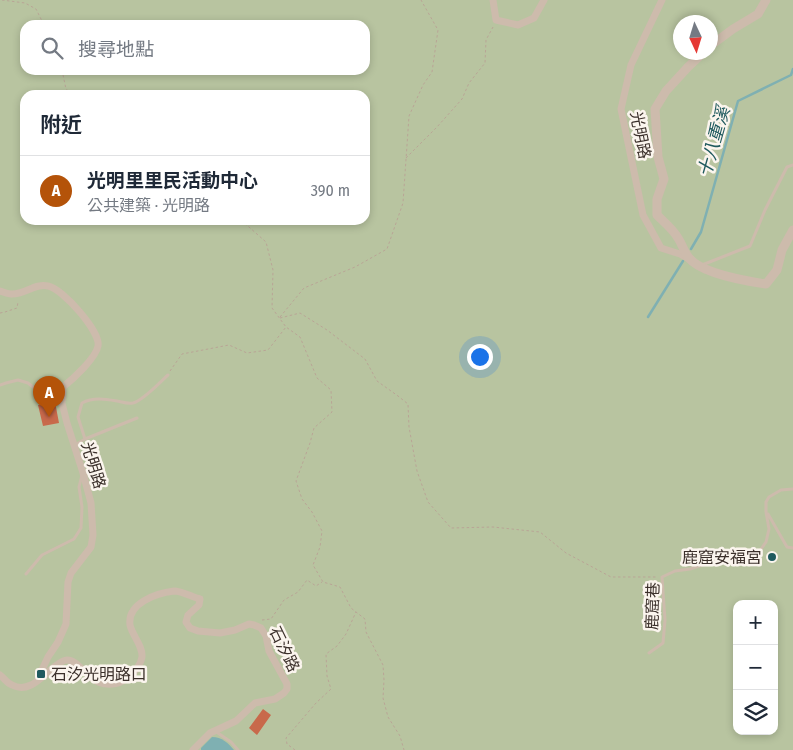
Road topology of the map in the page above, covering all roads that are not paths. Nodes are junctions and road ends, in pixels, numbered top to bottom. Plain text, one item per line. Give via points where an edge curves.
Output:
1 (493, 0) edge
2 (544, 0) edge
3 (662, 0) edge
4 (766, 0) edge
5 (718, 40) edge
6 (695, 60) edge
7 (793, 165) edge
8 (793, 230) edge
9 (689, 259) junction
10 (700, 266) junction
11 (0, 291) edge
12 (168, 375) road end
13 (0, 385) edge
14 (64, 387) junction
15 (137, 418) dead end
16 (86, 439) junction
17 (73, 446) junction
18 (83, 473) junction
19 (793, 489) edge
20 (766, 512) junction
21 (793, 548) edge
22 (26, 574) dead end
23 (649, 653) dead end
24 (0, 675) edge
25 (39, 679) junction
26 (214, 731) junction
27 (193, 750) edge
28 (238, 750) edge

1 - 2 street via 496,20 518,24 534,18
3 - 9 street, 光明路 via 631,65 621,109 643,215 661,248
4 - 5 street via 758,14
6 - 9 street via 666,91 655,109 658,157 664,179 656,199 657,215 678,237
7 - 10 lane via 787,168 750,246
8 - 10 street via 782,250 777,270 766,284 715,273
9 - 10 street
11 - 14 street via 10,295 48,286 59,291 91,326 98,338 98,346 82,370
12 - 16 lane via 133,403 104,399 82,403 78,417
13 - 14 lane via 18,380 40,390
14 - 17 street, 光明路 via 62,403
15 - 16 lane
16 - 17 lane
17 - 18 street, 光明路
18 - 22 lane via 79,487 81,528 74,539 42,555
18 - 25 street, 光明路 via 91,503 91,547 68,582 66,624
19 - 20 lane via 781,490 769,497
20 - 21 lane via 788,547
20 - 23 lane, 鹿窟巷 via 769,529 766,542 756,556 745,560 715,561 662,577 663,643
24 - 25 street via 11,685 22,688
25 - 26 street, 石汐路 via 65,660 72,661 99,682 114,685 123,682 132,675 142,657 130,625 131,614 139,603 176,591 200,599 199,605 188,615 186,622 190,628 220,633 249,624 261,628 287,684 284,693 256,703 236,721
26 - 27 street, 石汐路
26 - 28 lane

